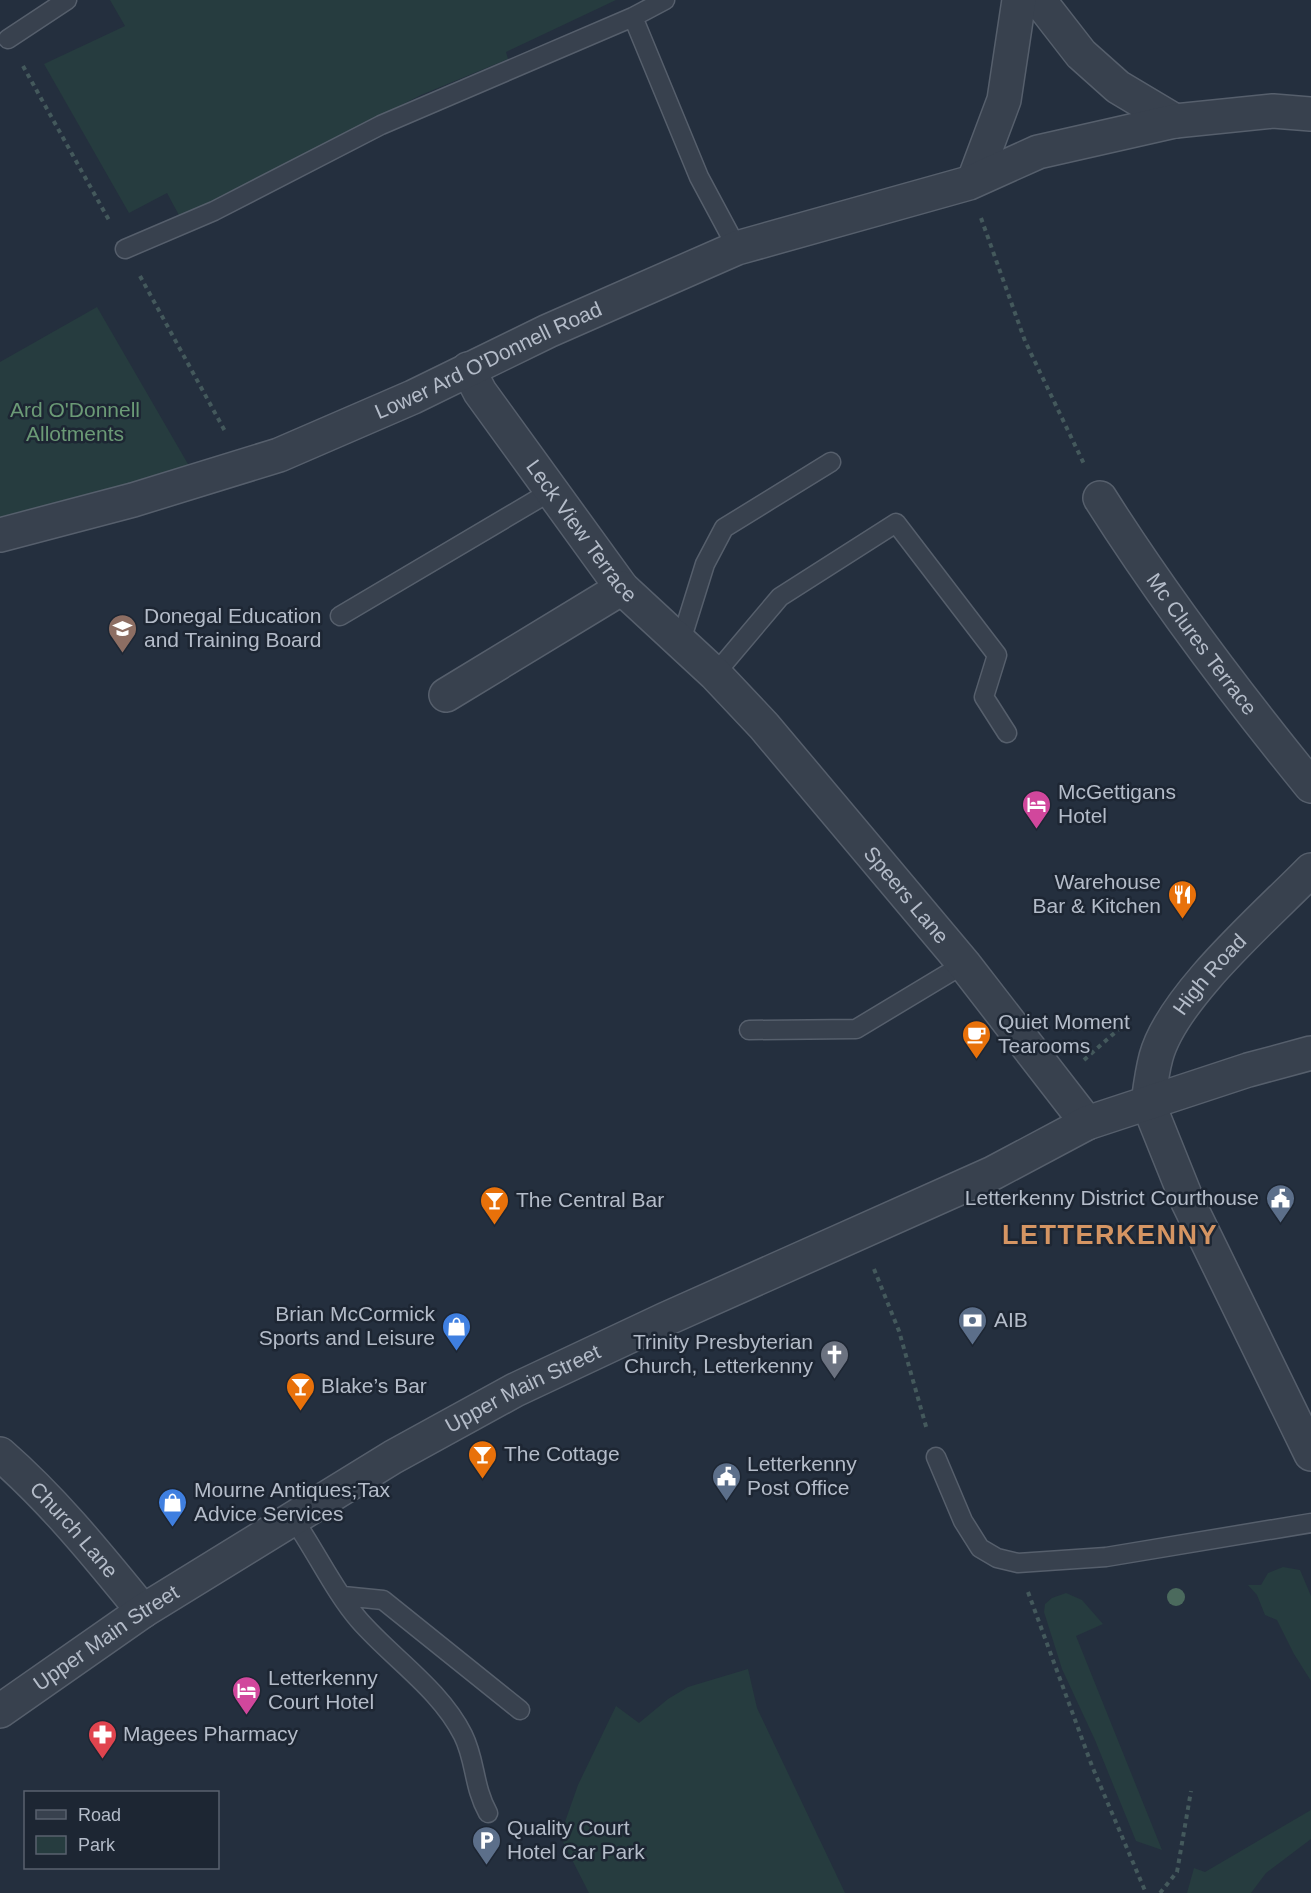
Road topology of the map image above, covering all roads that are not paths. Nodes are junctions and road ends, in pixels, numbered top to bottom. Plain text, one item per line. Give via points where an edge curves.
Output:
1 (67, 0) edge
2 (665, 0) edge
3 (1019, 0) edge
4 (1039, 0) edge
5 (633, 17) junction
6 (8, 39) dead end
7 (1311, 114) edge
8 (1175, 121) junction
9 (972, 182) junction
10 (737, 248) junction
11 (125, 249) dead end
12 (468, 369) junction
13 (831, 462) dead end
14 (553, 490) junction
15 (1100, 498) road end
16 (0, 535) edge
17 (622, 588) junction
18 (340, 616) dead end
19 (680, 644) junction
20 (715, 674) junction
21 (446, 695) dead end
22 (1007, 733) dead end
23 (1311, 786) edge
24 (1311, 870) edge
25 (964, 964) junction
26 (750, 1030) dead end
27 (1311, 1053) edge
28 (1148, 1103) junction
29 (1087, 1123) junction
30 (0, 1454) edge
31 (1311, 1454) edge
32 (936, 1457) road end
33 (294, 1520) junction
34 (1311, 1523) edge
35 (343, 1596) junction
36 (143, 1611) junction
37 (520, 1710) dead end
38 (0, 1711) edge
39 (488, 1813) dead end

1 - 6 lane
2 - 5 lane
3 - 9 street via 1004,100
4 - 8 street via 1081,54 1118,87
5 - 10 lane via 699,177
5 - 11 lane via 381,125 214,211
7 - 8 street, Lower Ard O'Donnell Road via 1273,111
8 - 9 street, Lower Ard O'Donnell Road via 1038,152
9 - 10 street, Lower Ard O'Donnell Road
10 - 12 street, Lower Ard O'Donnell Road
12 - 14 street, Leck View Terrace via 480,392
12 - 16 street, Lower Ard O'Donnell Road via 413,397 243,468
13 - 19 lane via 724,528 705,564
14 - 17 street, Leck View Terrace
14 - 18 lane
15 - 23 street, Mc Clures Terrace via 1239,698
17 - 19 street, Leck View Terrace
17 - 21 street
19 - 20 street, Leck View Terrace
20 - 22 lane via 780,597 896,523 997,655 984,697
20 - 25 street, Speers Lane via 764,726
24 - 28 street, High Road via 1190,997 1168,1029 1156,1056
25 - 26 lane via 856,1029
25 - 29 street, Speers Lane
27 - 28 street, Upper Main Street
28 - 29 street, Upper Main Street
28 - 31 street via 1187,1200
29 - 33 street, Upper Main Street via 993,1173 515,1390 393,1457
30 - 36 street, Church Lane via 36,1485
32 - 34 lane via 963,1521 980,1548 996,1558 1017,1563 1117,1556
33 - 35 lane
33 - 36 street, Upper Main Street
35 - 37 lane via 383,1600
35 - 39 lane via 357,1618 398,1657 454,1721 471,1755 479,1796
36 - 38 street, Upper Main Street

